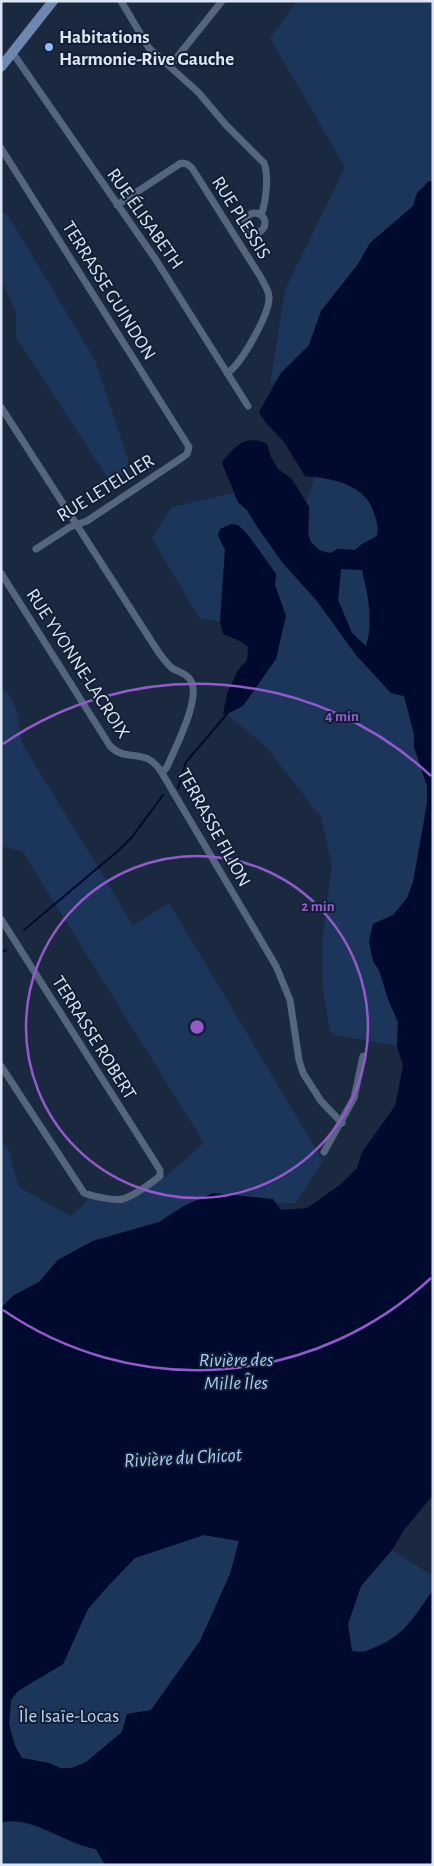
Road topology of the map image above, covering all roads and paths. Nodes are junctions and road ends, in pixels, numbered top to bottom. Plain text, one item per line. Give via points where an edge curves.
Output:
1 (53, 1) edge
2 (121, 1) edge
3 (222, 1) edge
4 (12, 54) junction
5 (170, 66) junction
6 (1, 67) edge
7 (1, 148) edge
8 (117, 205) junction
9 (261, 215) dead end
10 (228, 373) junction
11 (248, 406) dead end
12 (1, 408) edge
13 (188, 451) joint
14 (76, 525) junction
15 (36, 549) dead end
16 (1, 573) edge
17 (162, 773) junction
18 (1, 919) edge
19 (363, 1056) dead end
20 (1, 1066) edge
21 (342, 1123) junction
22 (324, 1152) dead end

1 - 4 main road
2 - 5 street via 148,48
3 - 5 street
4 - 6 main road
4 - 8 street, RUE ÉLISABETH via 18,58
5 - 9 street via 201,94 264,163 267,170
7 - 13 street, TERRASSE GUINDON via 186,441
8 - 10 street, RUE ÉLISABETH
8 - 10 street, RUE PLESSIS via 177,166 185,163 192,168 268,292 268,306 260,325 237,365
10 - 11 street, RUE ÉLISABETH
12 - 14 street, TERRASSE FILION
13 - 14 street, RUE LETELLIER via 185,456
14 - 15 street, RUE LETELLIER
14 - 17 street, TERRASSE FILION via 159,653 171,667 192,681 193,695 186,720 168,767
16 - 17 street, RUE YVONNE-LACROIX via 110,746 123,754 147,757
17 - 21 street, TERRASSE FILION via 276,966 290,1000 303,1073 321,1101
18 - 20 street, TERRASSE ROBERT via 161,1172 160,1176 123,1198 84,1193
19 - 21 street via 356,1092
21 - 22 street

